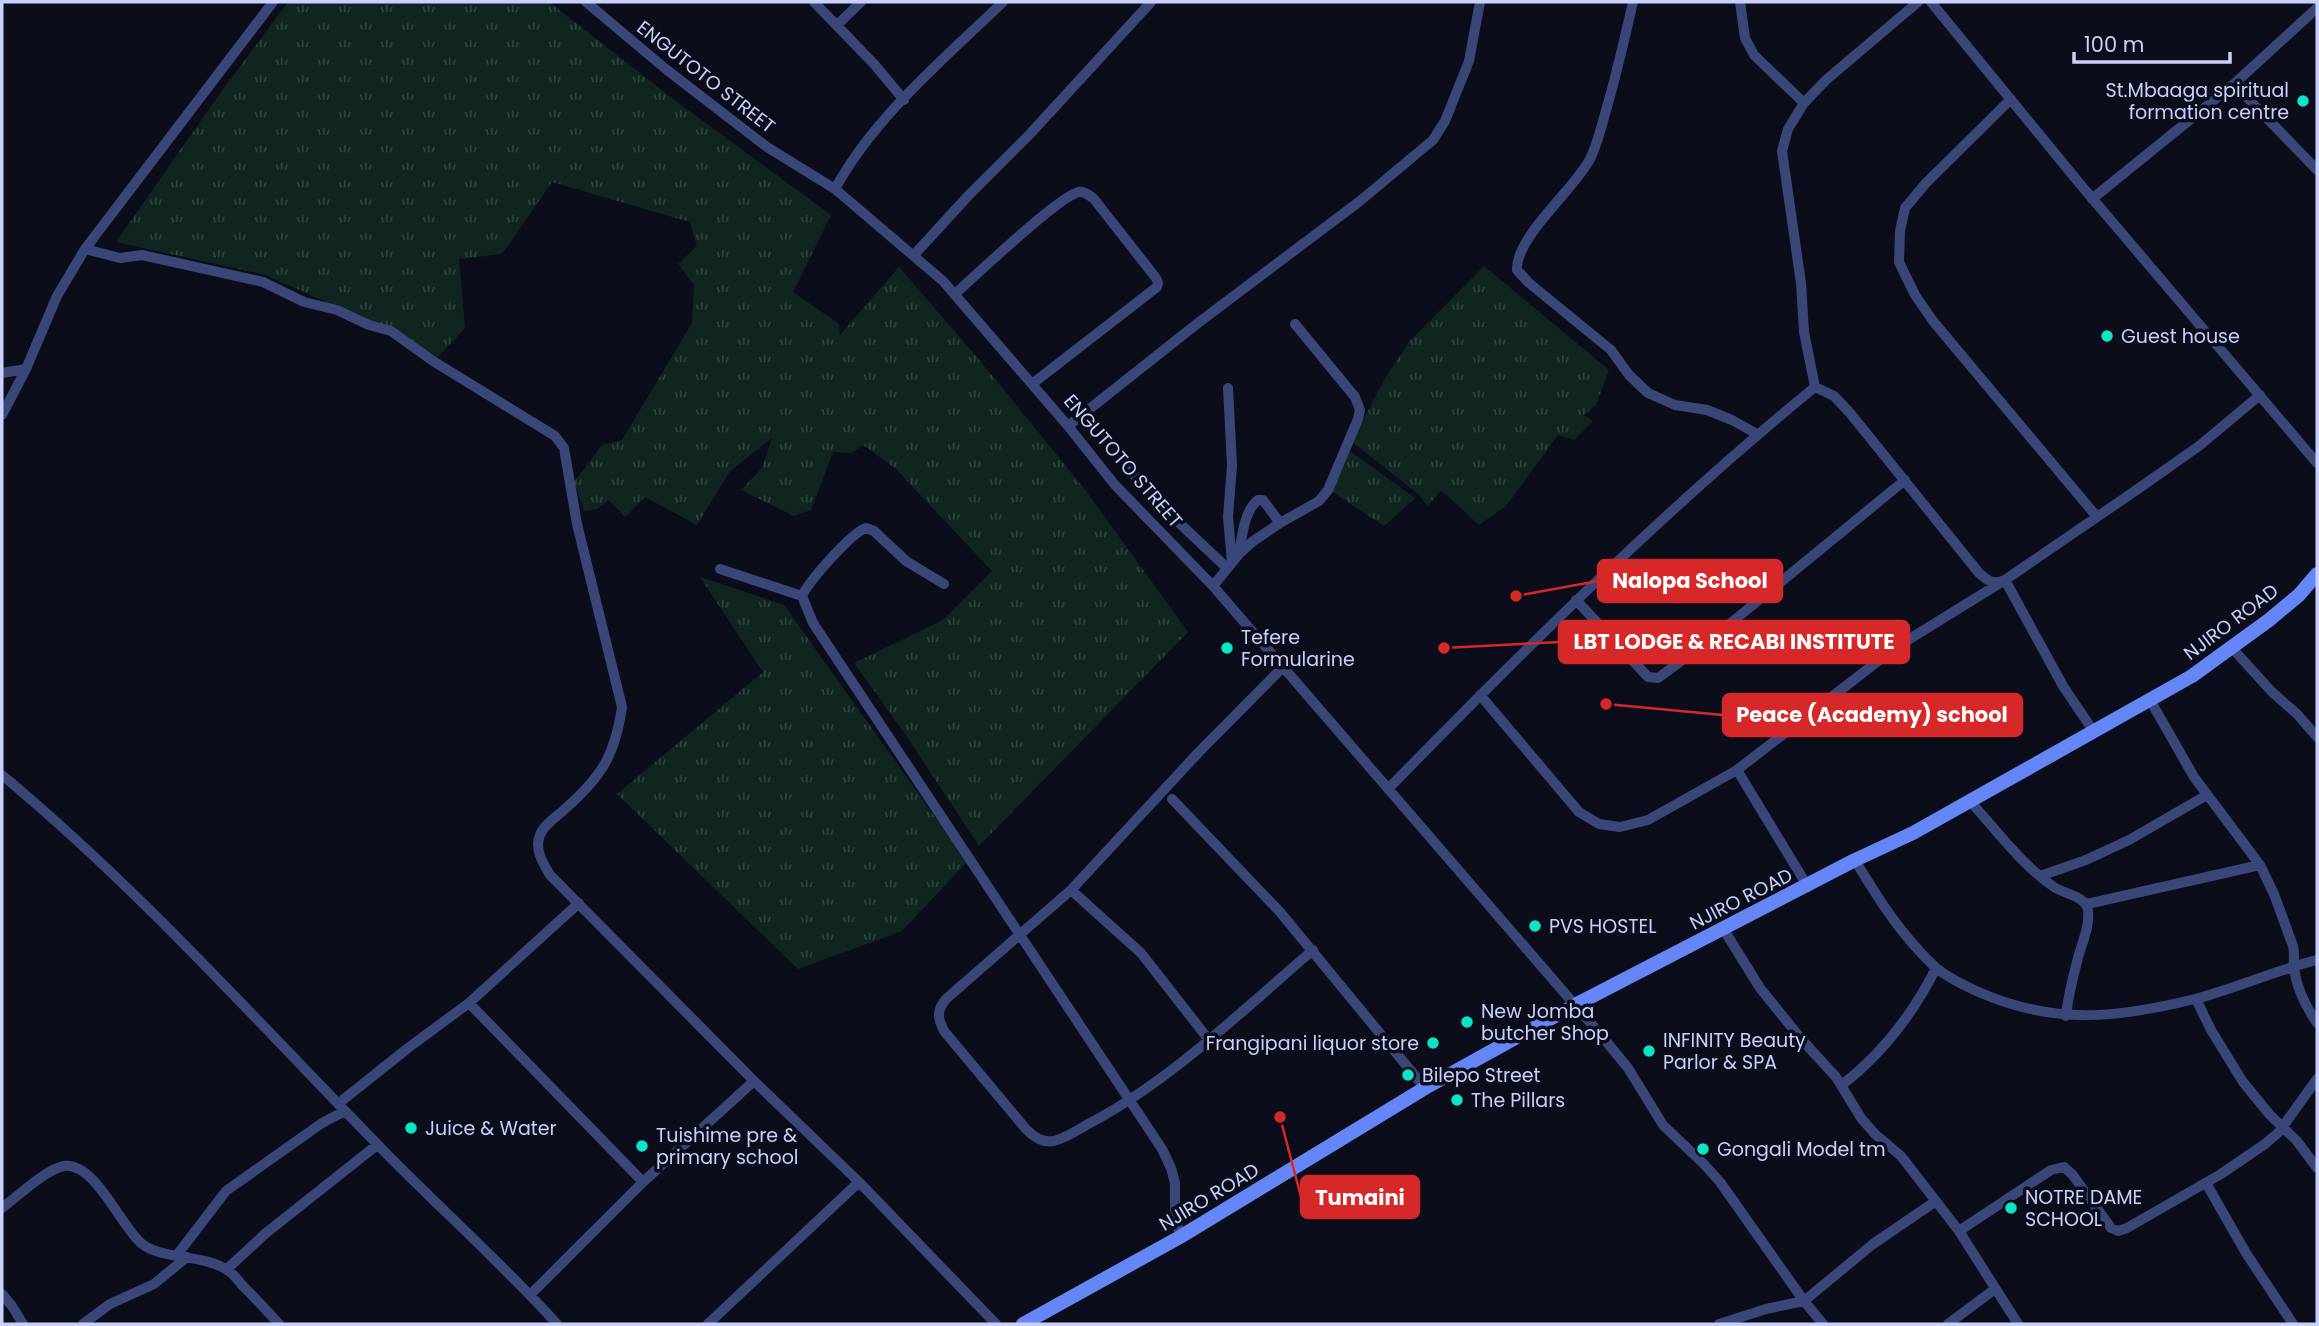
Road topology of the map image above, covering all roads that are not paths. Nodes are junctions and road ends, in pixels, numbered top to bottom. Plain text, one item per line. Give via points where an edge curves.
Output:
1 (274, 2) edge
2 (814, 2) edge
3 (861, 2) edge
4 (1003, 2) edge
5 (1151, 2) edge
6 (1480, 2) edge
7 (1633, 2) edge
8 (1740, 2) edge
9 (1918, 2) edge
10 (1931, 2) edge
11 (595, 4) edge
12 (2317, 8) edge
13 (837, 25) junction
14 (2234, 84) junction
15 (2011, 99) junction
16 (904, 100) junction
17 (1804, 103) junction
18 (2317, 170) edge
19 (835, 189) junction
20 (2092, 199) junction
21 (85, 249) junction
22 (914, 255) junction
23 (955, 294) junction
24 (1294, 324) dead end
25 (26, 369) junction
26 (2, 373) edge
27 (1032, 384) junction
28 (1815, 387) junction
29 (1228, 388) dead end
30 (2260, 395) junction
31 (2, 415) edge
32 (1068, 426) junction
33 (1757, 434) junction
34 (2317, 463) edge
35 (1129, 469) dead end
36 (1905, 480) junction
37 (2097, 517) junction
38 (1280, 523) junction
39 (1233, 561) junction
40 (720, 569) dead end
41 (2317, 573) edge
42 (2006, 580) junction
43 (944, 584) dead end
44 (1213, 586) junction
45 (802, 596) junction
46 (1576, 600) junction
47 (2232, 648) junction
48 (1284, 666) junction
49 (1480, 695) junction
50 (2150, 700) junction
51 (2094, 732) junction
52 (2317, 737) edge
53 (1737, 770) junction
54 (2, 775) edge
55 (1388, 789) junction
56 (2207, 795) junction
57 (1172, 799) dead end
58 (1970, 801) junction
59 (1856, 860) junction
60 (2260, 865) junction
61 (2040, 876) junction
62 (1808, 887) junction
63 (1071, 890) junction
64 (579, 902) junction
65 (2087, 904) junction
66 (1724, 930) junction
67 (1019, 934) junction
68 (1312, 950) junction
69 (2317, 960) edge
70 (2293, 966) junction
71 (1936, 968) junction
72 (2196, 999) junction
73 (469, 1003) junction
74 (1576, 1005) junction
75 (2066, 1016) junction
76 (2317, 1023) edge
77 (1209, 1040) junction
78 (2317, 1079) edge
79 (754, 1081) junction
80 (1842, 1085) junction
81 (1425, 1087) junction
82 (1129, 1101) junction
83 (342, 1107) junction
84 (2283, 1127) junction
85 (377, 1144) junction
86 (2317, 1168) edge
87 (643, 1182) junction
88 (859, 1182) junction
89 (2206, 1183) junction
90 (1936, 1201) junction
91 (2, 1208) edge
92 (1959, 1231) junction
93 (1180, 1237) junction
94 (182, 1256) junction
95 (227, 1269) junction
96 (1995, 1289) junction
97 (2, 1294) edge
98 (530, 1295) junction
99 (1804, 1301) junction
100 (23, 1324) edge
101 (83, 1324) edge
102 (279, 1324) edge
103 (557, 1324) edge
104 (708, 1324) edge
105 (996, 1324) edge
106 (1023, 1324) edge
107 (1719, 1324) edge
108 (1823, 1324) edge
109 (1948, 1324) edge
110 (2018, 1324) edge
111 (2293, 1324) edge

1 - 21 street
2 - 13 street
3 - 13 street
4 - 16 street
5 - 22 street
6 - 32 street via 1469,61 1433,140
7 - 33 street via 1590,159 1530,238 1516,268 1611,350 1648,393 1675,405 1707,410
8 - 17 street via 1745,38 1754,55
9 - 17 street
10 - 15 street
11 - 19 street, ENGUTOTO STREET via 667,70 767,147
12 - 14 street
13 - 16 street
14 - 18 street
14 - 20 street
15 - 20 street
15 - 37 street via 1905,208 1899,262 1933,321
16 - 19 street via 860,150
17 - 28 street via 1788,129 1782,151
19 - 22 street, ENGUTOTO STREET
20 - 30 street
21 - 25 street via 57,296
21 - 64 street via 120,258 142,255 263,282 304,302 391,331 555,436 564,448 577,524 622,707 609,758 598,776 545,826 537,846 550,875
22 - 23 street, ENGUTOTO STREET
23 - 27 street, ENGUTOTO STREET
23 - 27 street via 1070,197 1078,192 1094,199 1156,278 1157,288
24 - 38 street via 1355,397 1360,410 1328,490 1311,507
25 - 26 street
25 - 31 street
27 - 32 street, ENGUTOTO STREET
28 - 33 street
28 - 36 street via 1834,396
29 - 39 street via 1232,465 1228,517
30 - 34 street
30 - 37 street via 2199,446
32 - 44 street, ENGUTOTO STREET via 1115,485
33 - 46 street
35 - 39 street via 1158,503
36 - 42 street via 1979,573 1991,582
36 - 46 street via 1658,678 1648,677
37 - 42 street
38 - 39 street
38 - 39 street via 1263,500 1254,502
39 - 44 street
40 - 45 street
41 - 47 street, NJIRO ROAD via 2299,595
42 - 51 street via 2063,686
42 - 53 street via 1895,648
43 - 45 street via 864,528
44 - 48 street, ENGUTOTO STREET
45 - 67 street via 813,624
46 - 49 street
47 - 50 street, NJIRO ROAD
47 - 52 street
48 - 55 street, ENGUTOTO STREET
48 - 63 street
49 - 53 street via 1579,812 1599,824 1620,827 1648,820
49 - 55 street
50 - 51 street, NJIRO ROAD
50 - 56 street
51 - 58 street, NJIRO ROAD
53 - 62 street
54 - 83 street via 148,909
55 - 74 street, ENGUTOTO STREET
56 - 60 street
56 - 61 street via 2129,840
57 - 68 street
58 - 59 street, NJIRO ROAD
58 - 61 street
59 - 62 street, NJIRO ROAD
59 - 71 street via 1897,925
60 - 65 street
60 - 70 street via 2293,946
61 - 65 street
62 - 66 street, NJIRO ROAD
63 - 67 street
63 - 77 street via 1141,953
64 - 73 street
64 - 79 street
65 - 75 street via 2086,930
66 - 74 street, NJIRO ROAD
66 - 80 street via 1760,988
67 - 82 street
67 - 82 street via 938,1009 944,1031 1026,1129 1043,1141 1058,1140
68 - 77 street
68 - 81 street
69 - 70 street
70 - 72 street
70 - 76 street via 2300,992
71 - 75 street via 2008,1004
71 - 80 street via 1892,1037
72 - 75 street
72 - 84 street via 2243,1082
73 - 83 street via 408,1048
73 - 87 street
74 - 81 street, NJIRO ROAD
74 - 99 street, ENGUTOTO STREET via 1628,1068 1663,1125 1720,1182
77 - 82 street
78 - 84 street
79 - 87 street
79 - 88 street
80 - 90 street via 1852,1107 1901,1156
81 - 93 street, NJIRO ROAD
82 - 93 street via 1171,1168
83 - 85 street
83 - 94 street via 226,1191
84 - 86 street
84 - 89 street
85 - 95 street
85 - 98 street
87 - 98 street
88 - 104 street
88 - 105 street
89 - 92 street via 2118,1231 2102,1217 2072,1174 2064,1167 2057,1168
89 - 111 street
90 - 92 street
90 - 99 street via 1873,1244
91 - 94 street via 50,1172 64,1166 76,1168 97,1184 142,1244 153,1251
92 - 96 street
93 - 106 street, NJIRO ROAD
94 - 95 street
94 - 101 street via 154,1284 110,1304
95 - 102 street
96 - 109 street
96 - 110 street
97 - 100 street
98 - 103 street
99 - 107 street
99 - 108 street, ENGUTOTO STREET

